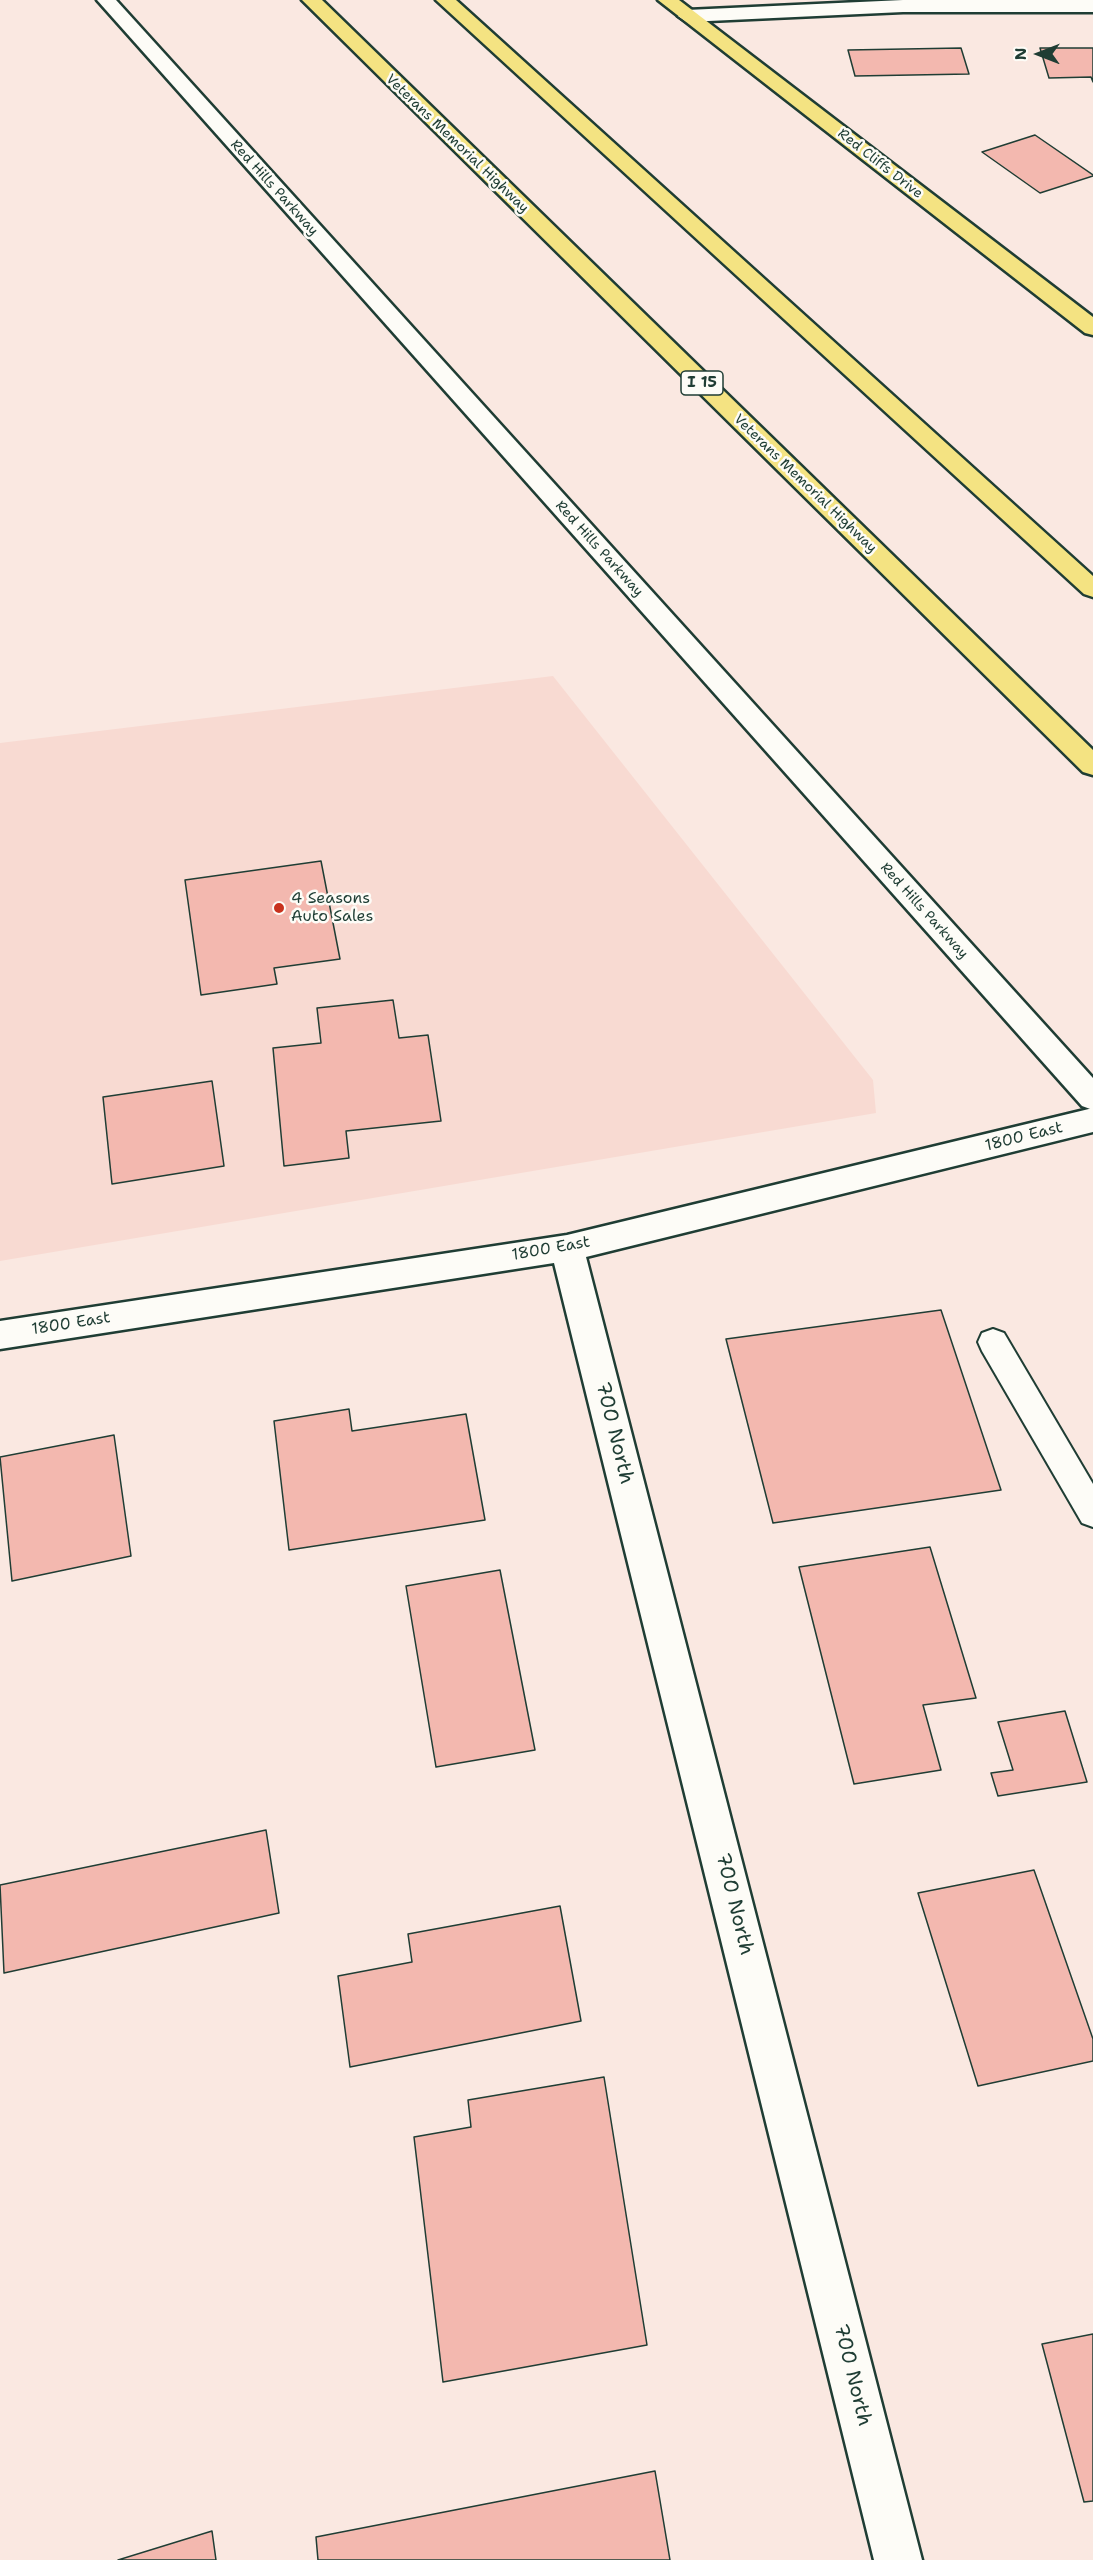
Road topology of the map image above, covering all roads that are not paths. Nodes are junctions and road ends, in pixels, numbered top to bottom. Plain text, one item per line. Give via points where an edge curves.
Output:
1 (106, 0) edge
2 (311, 0) edge
3 (445, 0) edge
4 (667, 0) edge
5 (902, 3) edge
6 (1093, 6) edge
7 (687, 16) junction
8 (1093, 328) edge
9 (1093, 589) edge
10 (1093, 766) edge
11 (1093, 1098) edge
12 (1093, 1120) edge
13 (567, 1248) junction
14 (0, 1335) edge
15 (993, 1342) dead end
16 (1093, 1513) edge
17 (898, 2560) edge

1 - 11 street, Red Hills Parkway
2 - 10 main road, Veterans Memorial Highway / I 15
3 - 9 main road
4 - 7 main road, Red Cliffs Drive
5 - 6 street
5 - 7 street
7 - 8 main road, Red Cliffs Drive
12 - 13 street, 1800 East
13 - 14 street, 1800 East
13 - 17 street, 700 North
15 - 16 lane

